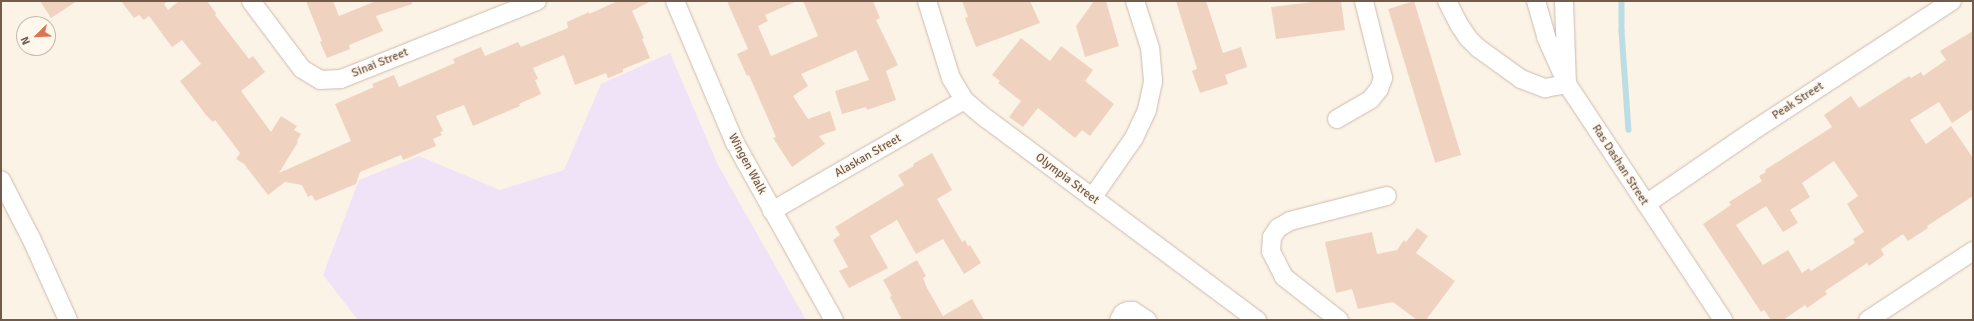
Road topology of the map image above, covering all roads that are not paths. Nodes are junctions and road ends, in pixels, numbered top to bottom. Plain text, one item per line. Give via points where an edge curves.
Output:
1 (251, 1) edge
2 (537, 1) edge
3 (675, 1) edge
4 (926, 1) edge
5 (1135, 1) edge
6 (1364, 1) edge
7 (1447, 1) edge
8 (1536, 1) edge
9 (1564, 1) edge
10 (1952, 1) edge
11 (1567, 84) junction
12 (964, 100) junction
13 (1337, 119) dead end
14 (1, 180) edge
15 (1387, 196) dead end
16 (1092, 198) junction
17 (1646, 204) junction
18 (772, 211) junction
19 (1973, 251) edge
20 (68, 320) edge
21 (834, 320) edge
22 (1118, 320) edge
23 (1147, 320) edge
24 (1257, 320) edge
25 (1339, 320) edge
26 (1723, 320) edge
27 (1868, 320) edge

1 - 2 street, Sinai Street via 302,69 320,80 341,78
3 - 18 street, Wingen Walk via 735,143
4 - 12 street, Olympia Street via 951,78
5 - 16 street via 1150,48 1152,81 1147,110 1134,138
6 - 13 street via 1383,78 1371,99
7 - 11 street via 1468,38 1521,79 1545,88
8 - 11 street, Ras Dashan Street via 1546,37
9 - 11 street
10 - 17 street, Peak Street
11 - 17 street, Ras Dashan Street
12 - 16 street, Olympia Street
12 - 18 street, Alaskan Street
14 - 20 street via 31,238
15 - 25 street via 1290,221 1278,228 1272,237 1271,251 1284,277
16 - 24 street, Olympia Street
17 - 26 street, Ras Dashan Street
18 - 21 street, Wingen Walk
19 - 27 street
22 - 23 street via 1123,313 1133,311

